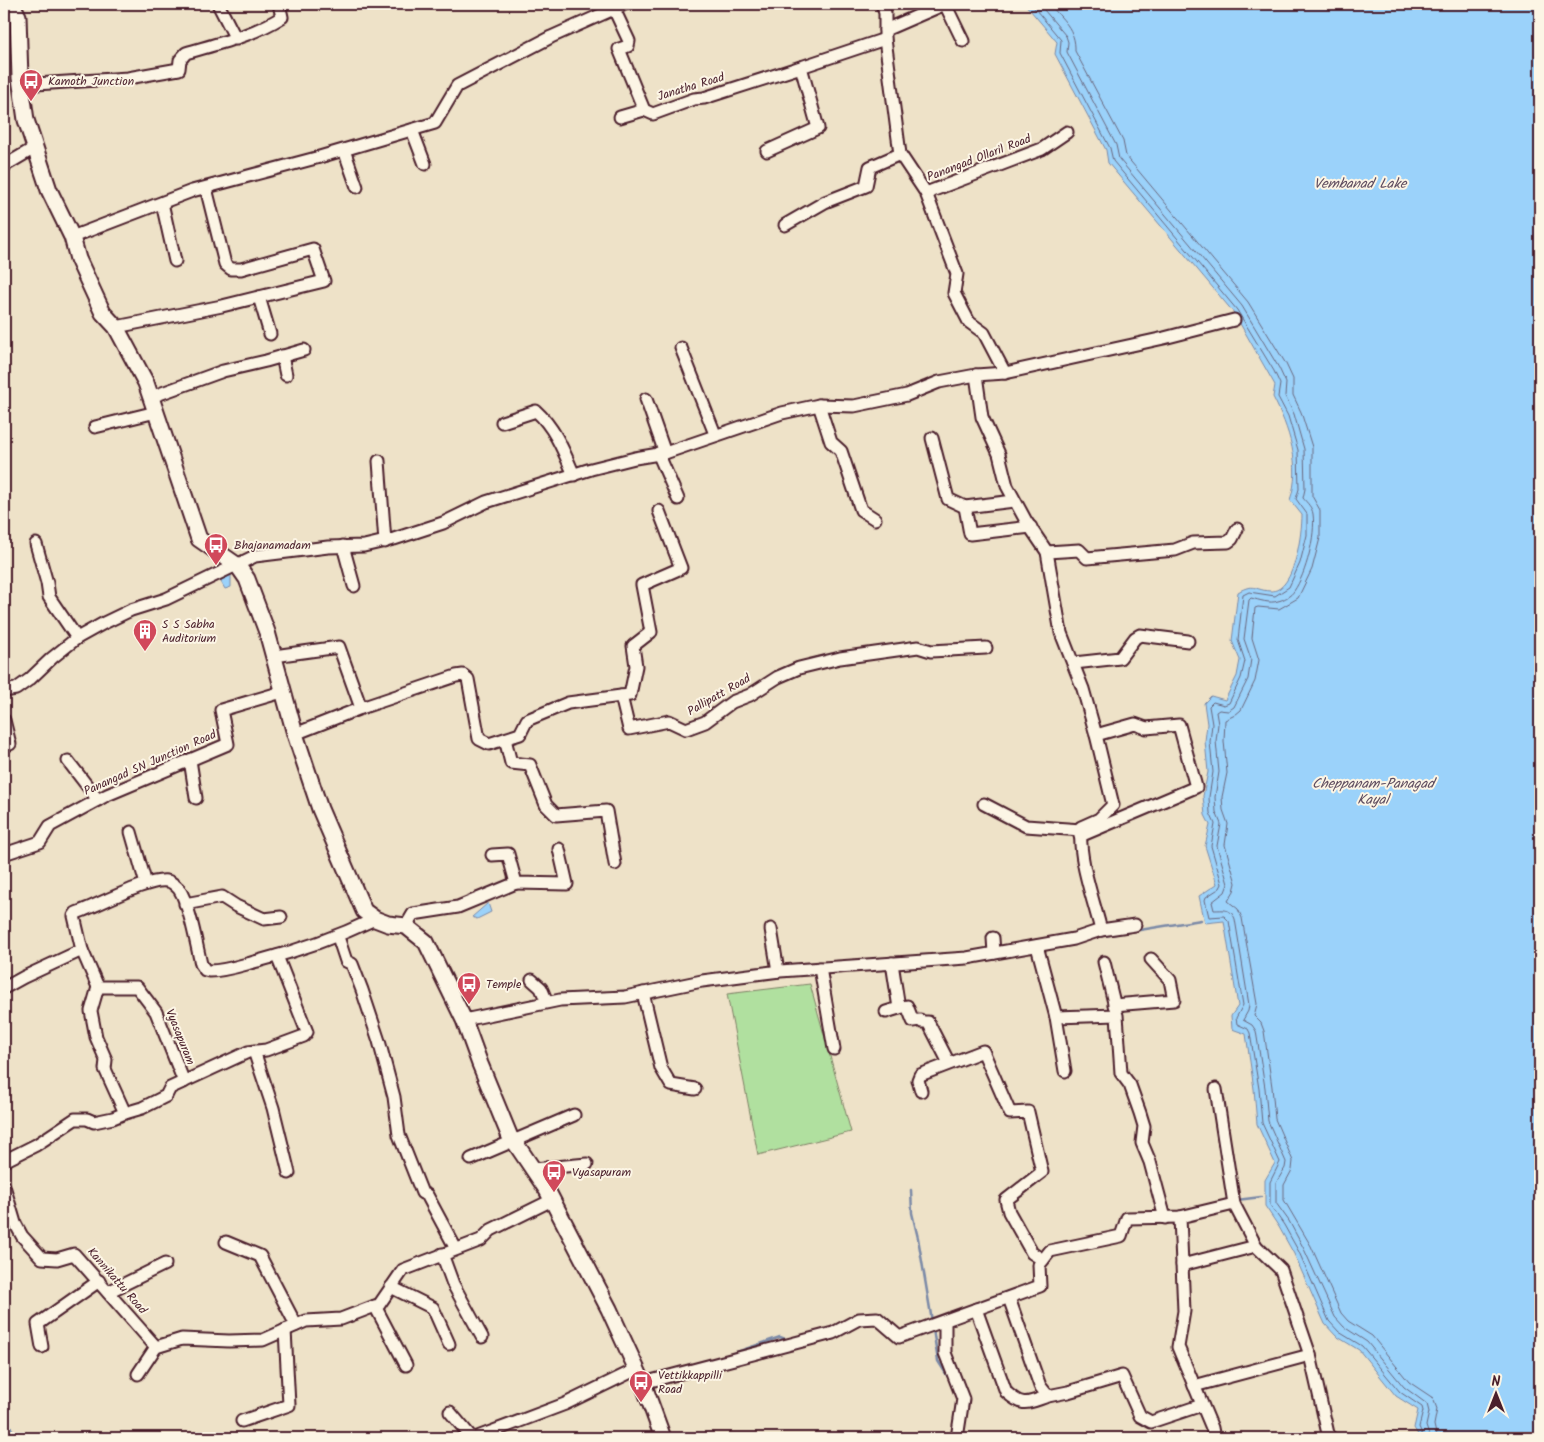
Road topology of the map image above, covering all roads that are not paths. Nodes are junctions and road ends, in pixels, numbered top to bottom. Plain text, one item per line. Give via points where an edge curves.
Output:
1 (12, 4) edge
2 (218, 4) edge
3 (279, 4) edge
4 (882, 4) edge
5 (945, 4) edge
6 (619, 6) edge
7 (885, 34) junction
8 (236, 39) junction
9 (963, 41) dead end
10 (801, 67) junction
11 (21, 85) junction
12 (644, 110) junction
13 (620, 116) dead end
14 (412, 130) junction
15 (1067, 132) dead end
16 (36, 148) junction
17 (344, 150) junction
18 (767, 151) dead end
19 (900, 154) junction
20 (425, 164) dead end
21 (4, 166) edge
22 (357, 186) dead end
23 (206, 188) junction
24 (926, 193) junction
25 (162, 203) junction
26 (785, 225) dead end
27 (72, 237) junction
28 (175, 261) dead end
29 (259, 297) junction
30 (1234, 320) dead end
31 (116, 327) junction
32 (270, 334) dead end
33 (681, 348) dead end
34 (304, 350) dead end
35 (282, 356) junction
36 (1006, 373) junction
37 (286, 375) dead end
38 (976, 375) junction
39 (151, 397) junction
40 (646, 399) dead end
41 (819, 405) junction
42 (156, 412) junction
43 (502, 422) dead end
44 (96, 427) dead end
45 (715, 434) junction
46 (932, 438) dead end
47 (662, 453) junction
48 (379, 461) dead end
49 (574, 475) junction
50 (678, 499) dead end
51 (1014, 501) junction
52 (965, 507) junction
53 (659, 511) dead end
54 (875, 519) dead end
55 (1031, 527) junction
56 (1236, 529) dead end
57 (385, 542) junction
58 (36, 544) dead end
59 (343, 546) junction
60 (1046, 552) junction
61 (238, 566) junction
62 (354, 586) dead end
63 (77, 638) junction
64 (1188, 641) dead end
65 (986, 648) dead end
66 (274, 656) junction
67 (1074, 663) junction
68 (4, 691) edge
69 (282, 692) junction
70 (620, 696) junction
71 (362, 708) junction
72 (4, 720) edge
73 (295, 734) junction
74 (1096, 735) junction
75 (505, 739) junction
76 (4, 746) edge
77 (190, 760) junction
78 (68, 761) dead end
79 (196, 798) dead end
80 (98, 800) junction
81 (984, 804) dead end
82 (131, 832) dead end
83 (1081, 833) junction
84 (559, 849) dead end
85 (4, 854) edge
86 (492, 855) dead end
87 (615, 864) dead end
88 (516, 883) junction
89 (146, 884) junction
90 (186, 904) junction
91 (280, 917) dead end
92 (375, 919) junction
93 (1135, 925) dead end
94 (406, 926) junction
95 (771, 929) dead end
96 (1101, 930) junction
97 (338, 937) junction
98 (994, 938) dead end
99 (1037, 946) junction
100 (82, 950) junction
101 (994, 953) junction
102 (276, 956) junction
103 (1150, 959) dead end
104 (1104, 962) dead end
105 (892, 963) junction
106 (820, 968) junction
107 (778, 971) junction
108 (532, 980) dead end
109 (98, 987) junction
110 (4, 988) edge
111 (643, 993) junction
112 (547, 1002) junction
113 (899, 1008) junction
114 (1116, 1010) junction
115 (886, 1012) dead end
116 (1056, 1017) junction
117 (464, 1020) junction
118 (834, 1049) dead end
119 (254, 1051) junction
120 (949, 1063) junction
121 (1064, 1071) dead end
122 (184, 1082) junction
123 (695, 1089) dead end
124 (1216, 1089) dead end
125 (921, 1090) dead end
126 (125, 1113) junction
127 (574, 1115) dead end
128 (514, 1141) junction
129 (471, 1160) dead end
130 (4, 1161) edge
131 (587, 1164) dead end
132 (534, 1170) junction
133 (289, 1173) dead end
134 (4, 1186) edge
135 (552, 1200) junction
136 (1234, 1204) junction
137 (1180, 1217) junction
138 (1165, 1218) junction
139 (226, 1242) dead end
140 (1256, 1246) junction
141 (456, 1249) junction
142 (442, 1254) junction
143 (1043, 1260) junction
144 (166, 1264) dead end
145 (1182, 1265) junction
146 (99, 1281) junction
147 (391, 1287) junction
148 (108, 1292) junction
149 (1009, 1298) junction
150 (375, 1306) junction
151 (976, 1310) junction
152 (945, 1322) junction
153 (290, 1328) junction
154 (482, 1337) dead end
155 (448, 1344) dead end
156 (42, 1347) dead end
157 (156, 1347) junction
158 (1310, 1355) junction
159 (406, 1365) dead end
160 (138, 1374) dead end
161 (640, 1376) junction
162 (1194, 1386) junction
163 (1048, 1396) junction
164 (1202, 1404) junction
165 (450, 1412) dead end
166 (242, 1421) dead end
167 (474, 1438) edge
168 (663, 1438) edge
169 (957, 1438) edge
170 (1214, 1438) edge
171 (1329, 1438) edge

1 - 11 main road via 18,16
2 - 8 street
3 - 8 street via 282,17 267,27
4 - 7 street
5 - 7 street, Janatha Road
5 - 9 street
6 - 12 street, Janatha Road via 629,41 628,46 619,49
6 - 14 street via 457,86 435,123
7 - 10 street, Janatha Road
7 - 19 street
8 - 11 street via 186,53 179,68 168,71 128,78
10 - 12 street, Janatha Road via 735,81 704,98 652,114
10 - 18 street via 818,128
11 - 16 main road via 26,120
12 - 13 street
14 - 17 street
14 - 20 street
15 - 24 street, Panangad Ollaril Road via 1042,149
16 - 21 street
16 - 27 main road via 49,190
17 - 22 street
17 - 23 street
19 - 24 street
19 - 26 street via 870,167 866,186 825,202
23 - 25 street
23 - 29 street via 225,264 230,269 241,269 313,249 324,281
24 - 36 street via 957,274 954,293 969,322 984,333
25 - 27 street
25 - 28 street
27 - 31 main road via 78,260 103,313
29 - 31 street
29 - 32 street
30 - 36 street
31 - 39 main road
33 - 45 street
34 - 35 street
35 - 37 street
35 - 39 street via 223,371
36 - 38 street
38 - 41 street via 854,406
38 - 51 street via 982,417 999,454
39 - 42 main road
40 - 47 street
41 - 45 street
41 - 54 street via 831,442 841,451 861,510
42 - 44 street
42 - 61 main road via 199,539
43 - 49 street via 536,411 557,436
45 - 47 street
46 - 52 street via 948,499
47 - 49 street
47 - 50 street
48 - 57 street
49 - 57 street via 486,502 443,523
51 - 52 street
51 - 55 street
52 - 55 street via 970,534
53 - 70 street via 681,568 642,585 651,632 632,646 636,666 630,695
55 - 60 street
56 - 60 street via 1228,542 1193,543 1175,550 1087,558 1079,550
57 - 59 street
58 - 63 street via 49,597
59 - 61 street via 255,556
59 - 62 street
60 - 67 street via 1061,633
61 - 63 street via 166,599 131,610
61 - 66 main road via 246,579
63 - 68 street via 30,679 16,689
64 - 67 street via 1140,636 1120,658
65 - 70 street, Pallipatt Road via 931,651 918,647 840,658 799,668 732,702 705,722 686,729 669,721 629,729
66 - 69 main road
66 - 71 street via 339,646
67 - 74 street
69 - 73 main road
69 - 77 street, Panangad SN Junction Road via 221,710 228,744
70 - 75 street via 568,703 527,720 520,734
71 - 73 street
71 - 75 street via 463,675 468,679 479,739 489,744
72 - 76 street via 10,744
73 - 92 main road via 320,809 364,911
74 - 83 street via 1112,806 1099,819 1081,827
74 - 83 street via 1135,724 1146,728 1179,725 1196,787
75 - 87 street via 511,763 530,765 546,805 556,815 606,810
77 - 79 street
77 - 80 street, Panangad SN Junction Road
78 - 80 street
80 - 85 street, Panangad SN Junction Road via 50,826 40,842
81 - 83 street via 1026,826
82 - 89 street
83 - 96 street via 1083,856
84 - 88 street via 567,884
86 - 88 street via 508,854
88 - 94 street via 458,907 413,914
89 - 90 street via 169,881
89 - 100 street via 76,913
90 - 91 street via 222,897 264,918
90 - 102 street via 205,970 234,967
92 - 94 main road
92 - 97 street
93 - 96 street
94 - 117 main road via 426,942
95 - 107 street
96 - 99 street
97 - 102 street
97 - 141 street via 346,961 352,964 379,1040 394,1097 399,1135 422,1193 427,1195
98 - 101 street
99 - 101 street
99 - 116 street
100 - 109 street
100 - 110 street
101 - 105 street
102 - 119 street via 307,1032 266,1050
103 - 114 street via 1170,980 1174,1000
104 - 114 street
105 - 106 street
105 - 113 street
106 - 107 street
106 - 118 street
107 - 111 street
108 - 112 street via 541,988
109 - 122 street, Vyasapuram via 137,987 156,1012
109 - 126 street via 91,1011 96,1037 106,1060 105,1069
111 - 112 street
111 - 123 street via 661,1068 671,1085
112 - 117 street
113 - 115 street
113 - 120 street via 907,1006 912,1021 928,1022
114 - 116 street
114 - 138 street via 1121,1073 1130,1085 1142,1119 1142,1143
116 - 121 street
117 - 128 main road
119 - 122 street
119 - 133 street via 273,1108
120 - 125 street via 920,1075
120 - 143 street via 983,1051 1010,1113 1028,1112 1042,1172 1006,1200 1009,1212 1032,1253
122 - 126 street via 170,1088 166,1096
124 - 136 street
126 - 130 street via 94,1122 75,1119 36,1145
127 - 128 street
128 - 129 street
128 - 132 main road
131 - 132 street
132 - 135 main road
134 - 146 street, Kannikattu Road via 15,1223 42,1258 57,1260 74,1254
135 - 141 street via 491,1230 481,1240
135 - 161 main road
136 - 137 street
136 - 140 street
137 - 138 street
137 - 145 street
138 - 143 street via 1127,1218 1121,1236 1050,1251
139 - 153 street via 260,1256
140 - 145 street
140 - 158 street via 1280,1270
141 - 142 street
142 - 147 street via 403,1270
142 - 154 street via 453,1284
143 - 149 street via 1039,1265 1040,1286
144 - 148 street
145 - 162 street via 1184,1311 1178,1347
146 - 148 street, Kannikattu Road
146 - 156 street via 38,1324
147 - 150 street
147 - 155 street via 433,1308
148 - 157 street, Kannikattu Road
149 - 151 street
149 - 163 street via 1040,1386
150 - 153 street via 341,1319 306,1321
150 - 159 street
151 - 152 street
151 - 163 street via 1006,1392 1025,1404
152 - 161 street via 899,1337 877,1318 859,1319 834,1333
152 - 169 street via 945,1353 963,1399
153 - 157 street via 263,1340 182,1339
153 - 166 street via 289,1405
157 - 160 street
158 - 162 street
158 - 171 street
161 - 167 street via 605,1385
161 - 168 main road
162 - 164 street
163 - 164 street via 1122,1376 1140,1416 1151,1422
164 - 170 street
165 - 167 street

